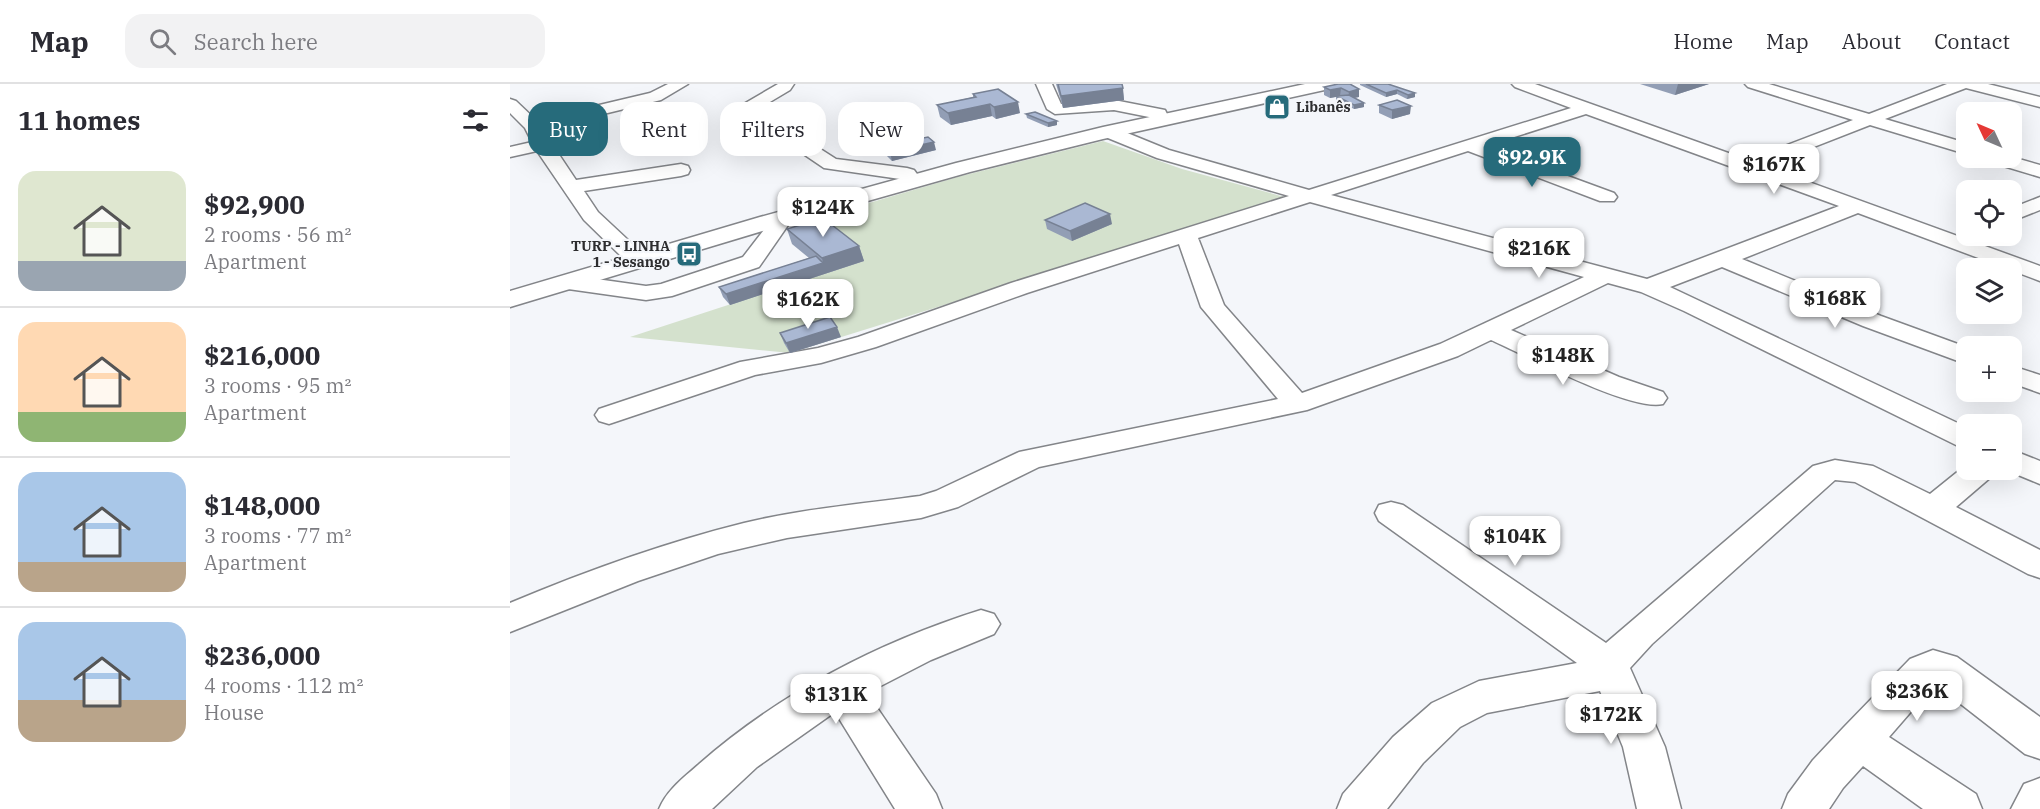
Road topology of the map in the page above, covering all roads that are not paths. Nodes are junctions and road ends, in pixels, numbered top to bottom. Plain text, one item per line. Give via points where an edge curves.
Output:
1 (680, 84) edge
2 (786, 84) edge
3 (1044, 84) edge
4 (1299, 84) edge
5 (1329, 84) edge
6 (1520, 84) edge
7 (1753, 84) edge
8 (1961, 84) edge
9 (1970, 84) edge
10 (1134, 89) dead end
11 (2040, 102) edge
12 (510, 104) edge
13 (1126, 107) junction
14 (608, 108) edge
15 (1587, 108) junction
16 (1159, 114) junction
17 (1872, 120) junction
18 (528, 122) edge
19 (1109, 132) junction
20 (1956, 145) edge
21 (1470, 146) junction
22 (528, 148) edge
23 (510, 152) edge
24 (549, 156) edge
25 (1749, 166) junction
26 (2022, 166) edge
27 (681, 170) dead end
28 (2040, 171) edge
29 (907, 174) junction
30 (571, 188) junction
31 (1310, 196) junction
32 (1607, 196) dead end
33 (2040, 203) edge
34 (1858, 206) junction
35 (2022, 211) edge
36 (783, 218) junction
37 (1186, 235) junction
38 (1956, 236) edge
39 (1978, 246) edge
40 (630, 253) junction
41 (1721, 258) junction
42 (2040, 274) edge
43 (1604, 276) junction
44 (568, 282) junction
45 (1648, 287) junction
46 (510, 288) edge
47 (510, 299) edge
48 (1490, 330) junction
49 (1956, 352) edge
50 (2022, 378) edge
51 (2040, 385) edge
52 (1653, 398) dead end
53 (1297, 404) junction
54 (609, 415) dead end
55 (1956, 433) edge
56 (2022, 465) edge
57 (2040, 474) edge
58 (1968, 480) edge
59 (1933, 509) junction
60 (1391, 513) dead end
61 (2040, 565) edge
62 (510, 618) edge
63 (981, 624) dead end
64 (1609, 665) junction
65 (841, 688) junction
66 (1859, 740) junction
67 (2040, 741) edge
68 (2040, 799) edge
69 (681, 809) edge
70 (920, 809) edge
71 (1359, 809) edge
72 (1659, 809) edge
73 (1804, 809) edge
74 (1960, 809) edge
75 (2033, 809) edge

1 - 14 street via 655,97
2 - 29 street via 749,110 831,164
3 - 13 street via 1054,109
4 - 16 main road
5 - 19 main road
6 - 15 street
7 - 17 street
8 - 17 street
9 - 11 street
10 - 13 street
12 - 18 street
13 - 16 street
15 - 21 street
15 - 25 street
16 - 29 main road
17 - 20 street
17 - 25 street
19 - 31 street via 1163,154
19 - 36 main road
21 - 31 street
21 - 32 street
22 - 23 street
24 - 30 street
25 - 34 street
26 - 28 street
27 - 30 street
29 - 40 main road
30 - 40 street via 591,216
31 - 37 street
31 - 43 street
33 - 35 street
34 - 38 street
34 - 41 street
36 - 44 main road
36 - 44 street via 751,262 664,291 646,293
37 - 53 street via 1213,307
37 - 54 street via 867,342 749,368
39 - 42 street
40 - 46 main road
41 - 45 street
41 - 49 street
43 - 45 street
43 - 48 street
44 - 47 main road
45 - 55 street
48 - 52 street via 1609,383
48 - 53 street via 1449,350
50 - 51 street
53 - 62 street via 1030,459 948,499 921,507 745,535 574,592
56 - 57 street
58 - 59 street
59 - 61 street
59 - 64 street via 1862,473 1824,473 1639,634
60 - 64 street
63 - 65 street via 928,643
64 - 71 street via 1597,676 1479,698 1446,715 1408,750
64 - 72 street via 1644,747
65 - 69 street via 741,755
65 - 70 street
66 - 67 street via 1924,670 1933,666 1943,668
66 - 73 street via 1828,774
66 - 74 street
68 - 75 street

